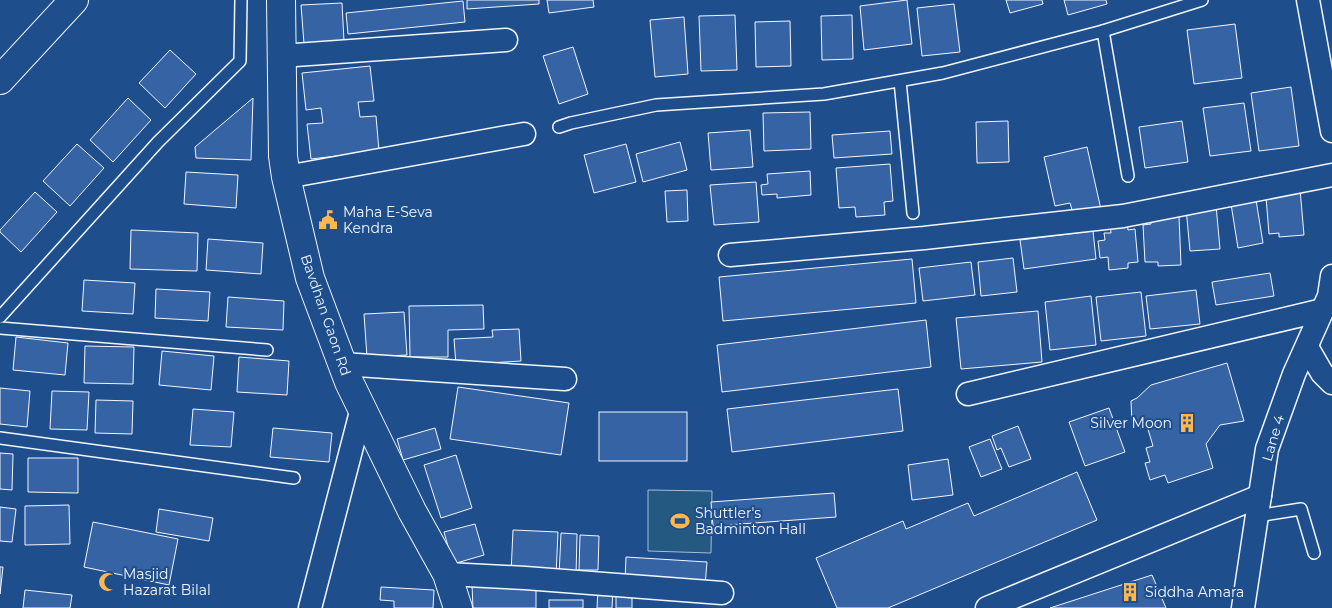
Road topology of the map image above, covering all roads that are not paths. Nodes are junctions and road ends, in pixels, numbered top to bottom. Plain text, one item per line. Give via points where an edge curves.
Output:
1 (74, 0) edge
2 (240, 0) edge
3 (281, 0) edge
4 (1202, 0) edge
5 (1308, 0) edge
6 (1103, 31) junction
7 (506, 40) dead end
8 (282, 56) junction
9 (1327, 77) edge
10 (0, 80) edge
11 (900, 81) junction
12 (558, 127) dead end
13 (1332, 131) edge
14 (524, 134) dead end
15 (1332, 175) edge
16 (1128, 176) dead end
17 (286, 177) junction
18 (913, 213) dead end
19 (730, 255) dead end
20 (1332, 276) edge
21 (1327, 307) edge
22 (0, 317) edge
23 (0, 328) edge
24 (1307, 347) junction
25 (267, 350) dead end
26 (342, 364) junction
27 (565, 379) dead end
28 (1332, 384) edge
29 (968, 394) dead end
30 (362, 408) junction
31 (0, 438) edge
32 (294, 478) dead end
33 (1259, 506) junction
34 (1314, 553) dead end
35 (447, 574) junction
36 (722, 593) dead end
37 (310, 608) edge
38 (458, 608) edge
39 (987, 608) edge
40 (1243, 608) edge

1 - 10 street
2 - 22 lane via 240,61 158,142
3 - 8 street, Bavdhan Gaon Rd
4 - 6 lane
5 - 9 street
6 - 11 lane via 943,73
6 - 16 lane
7 - 8 street
8 - 17 street, Bavdhan Gaon Rd
9 - 13 street
11 - 12 lane via 824,94 656,105
11 - 18 lane
14 - 17 street
15 - 19 street via 1123,216
17 - 26 street, Bavdhan Gaon Rd via 310,278
20 - 21 street, Lane 4
21 - 24 street, Lane 4
21 - 29 street
23 - 25 lane
24 - 28 street
24 - 33 street, Lane 4 via 1267,448
26 - 27 street
26 - 30 street, Bavdhan Gaon Rd
30 - 35 street, Bavdhan Gaon Rd
30 - 37 street
31 - 32 lane
33 - 34 lane via 1301,509
33 - 39 street
33 - 40 street, Lane 4
35 - 36 street
35 - 38 street, Bavdhan Gaon Rd

